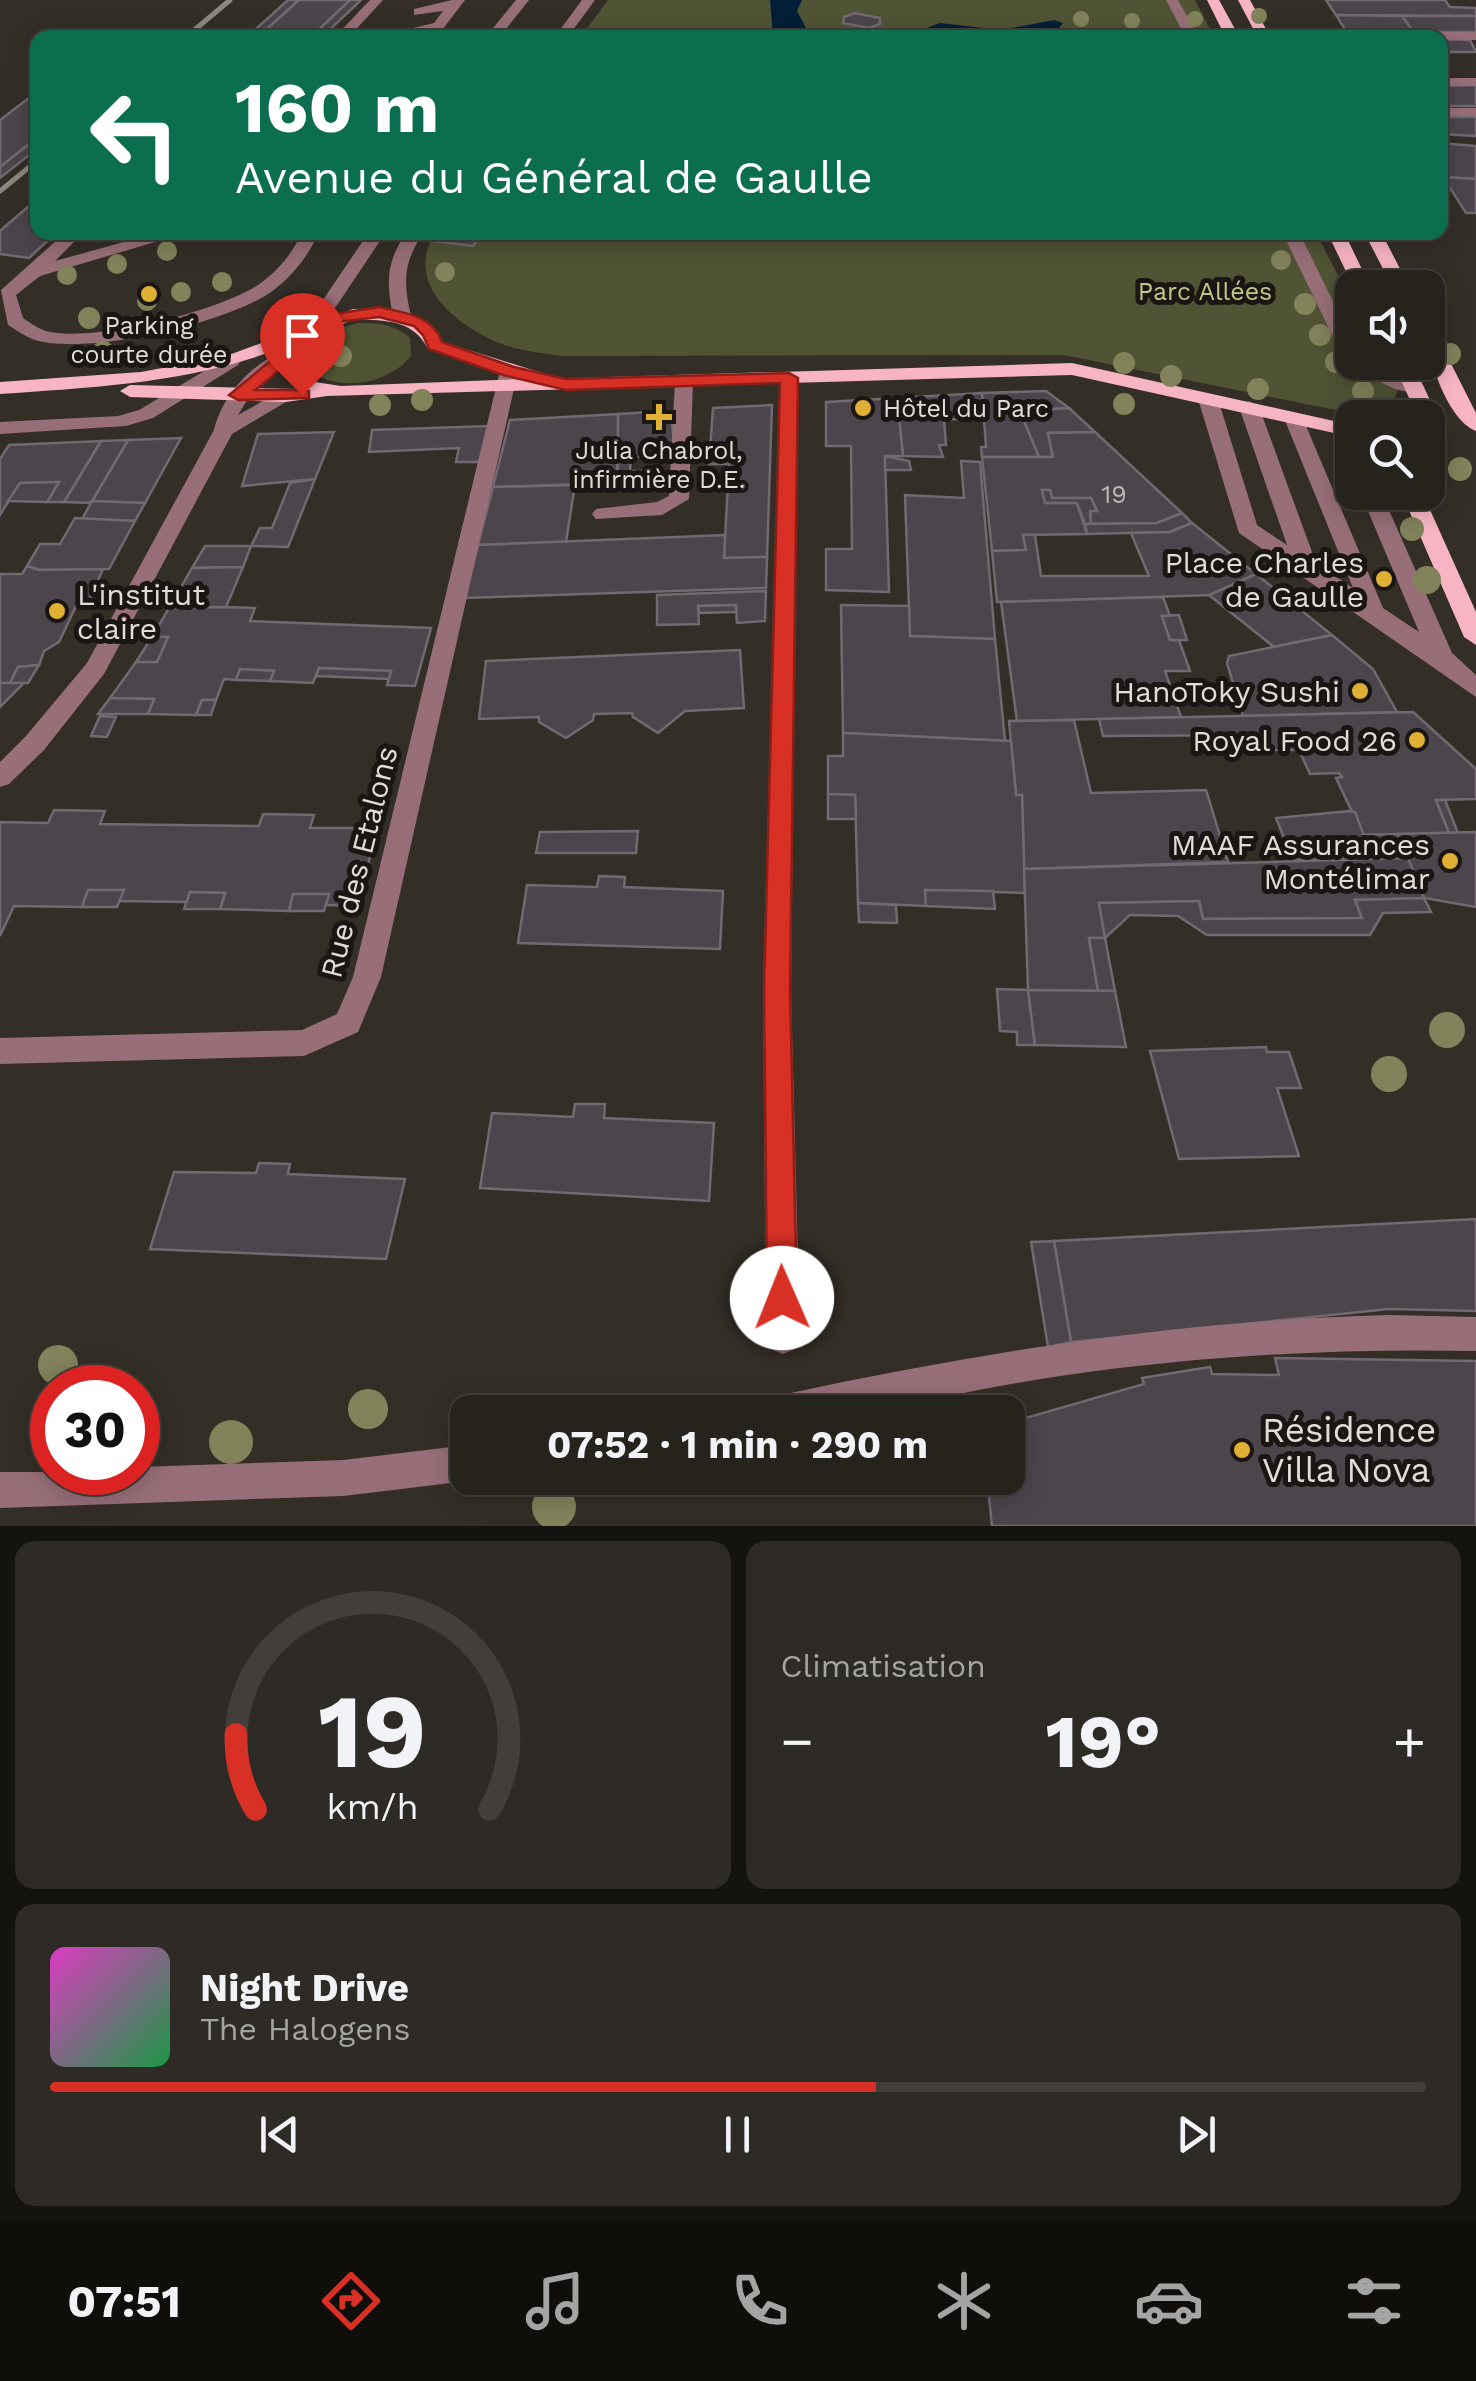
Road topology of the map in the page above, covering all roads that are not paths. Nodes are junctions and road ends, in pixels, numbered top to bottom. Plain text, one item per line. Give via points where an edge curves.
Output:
1 (378, 0) edge
2 (523, 0) edge
3 (589, 0) edge
4 (1172, 0) edge
5 (1213, 0) edge
6 (1244, 0) edge
7 (445, 14) edge
8 (348, 30) edge
9 (498, 30) edge
10 (566, 30) edge
11 (1188, 30) edge
12 (1229, 30) edge
13 (1261, 30) edge
14 (1448, 36) edge
15 (1476, 36) edge
16 (1448, 82) edge
17 (1476, 82) edge
18 (1448, 112) edge
19 (1476, 112) edge
20 (68, 240) edge
21 (152, 240) edge
22 (305, 240) edge
23 (372, 240) edge
24 (410, 240) edge
25 (1294, 240) edge
26 (1339, 240) edge
27 (1376, 240) edge
28 (1354, 270) edge
29 (1392, 270) edge
30 (34, 272) junction
31 (402, 316) junction
32 (1335, 323) edge
33 (307, 330) junction
34 (287, 356) junction
35 (429, 358) junction
36 (230, 361) junction
37 (1445, 367) edge
38 (789, 378) junction
39 (507, 379) junction
40 (1393, 380) edge
41 (1411, 380) edge
42 (684, 381) junction
43 (46, 387) junction
44 (1415, 387) junction
45 (0, 388) edge
46 (384, 389) junction
47 (324, 391) junction
48 (182, 392) junction
49 (238, 395) junction
50 (286, 396) junction
51 (1208, 398) junction
52 (1249, 408) junction
53 (1294, 418) junction
54 (1447, 418) edge
55 (1335, 427) edge
56 (0, 428) edge
57 (224, 430) junction
58 (1378, 510) edge
59 (1419, 510) edge
60 (603, 514) dead end
61 (1307, 570) junction
62 (1374, 613) junction
63 (1476, 637) edge
64 (1442, 658) junction
65 (1476, 688) edge
66 (0, 777) edge
67 (0, 1051) edge
68 (1476, 1334) edge
69 (783, 1337) dead end
70 (861, 1395) edge
71 (450, 1465) edge
72 (0, 1490) edge

1 - 8 street
2 - 9 street
3 - 10 street
4 - 11 street
5 - 12 main road
6 - 13 main road
7 - 7 street via 413,18
14 - 15 street
16 - 17 street
18 - 19 street
20 - 30 street
21 - 30 street
22 - 30 street via 266,288 242,302 110,335 58,338 12,326 6,294
23 - 33 street
24 - 31 street via 392,276
25 - 32 street
26 - 28 main road
27 - 29 main road
31 - 33 main road via 353,314
31 - 35 main road via 431,333
33 - 34 main road
33 - 36 main road
34 - 47 main road via 302,383
34 - 49 street
35 - 39 main road
35 - 46 main road
36 - 43 main road
36 - 48 street
37 - 54 main road via 1458,391
38 - 42 main road
38 - 51 main road via 1072,369
38 - 69 street via 777,989
39 - 42 main road
39 - 46 main road
39 - 67 street, Rue des Etalons via 367,977 348,1023 304,1044
40 - 44 street
41 - 44 main road
42 - 60 street via 679,500
43 - 45 main road
43 - 48 main road
44 - 54 main road
46 - 47 main road
47 - 50 main road
48 - 49 main road
48 - 56 street via 119,422
49 - 50 main road
49 - 57 street via 226,410
50 - 57 street
51 - 52 main road
51 - 61 street via 1247,528
52 - 53 main road
52 - 61 street
53 - 55 main road
53 - 62 street
57 - 66 street via 96,668
58 - 64 street
59 - 63 main road
61 - 62 street
62 - 64 street
64 - 65 street
68 - 70 street via 1222,1337 1053,1359
71 - 72 street via 343,1478

